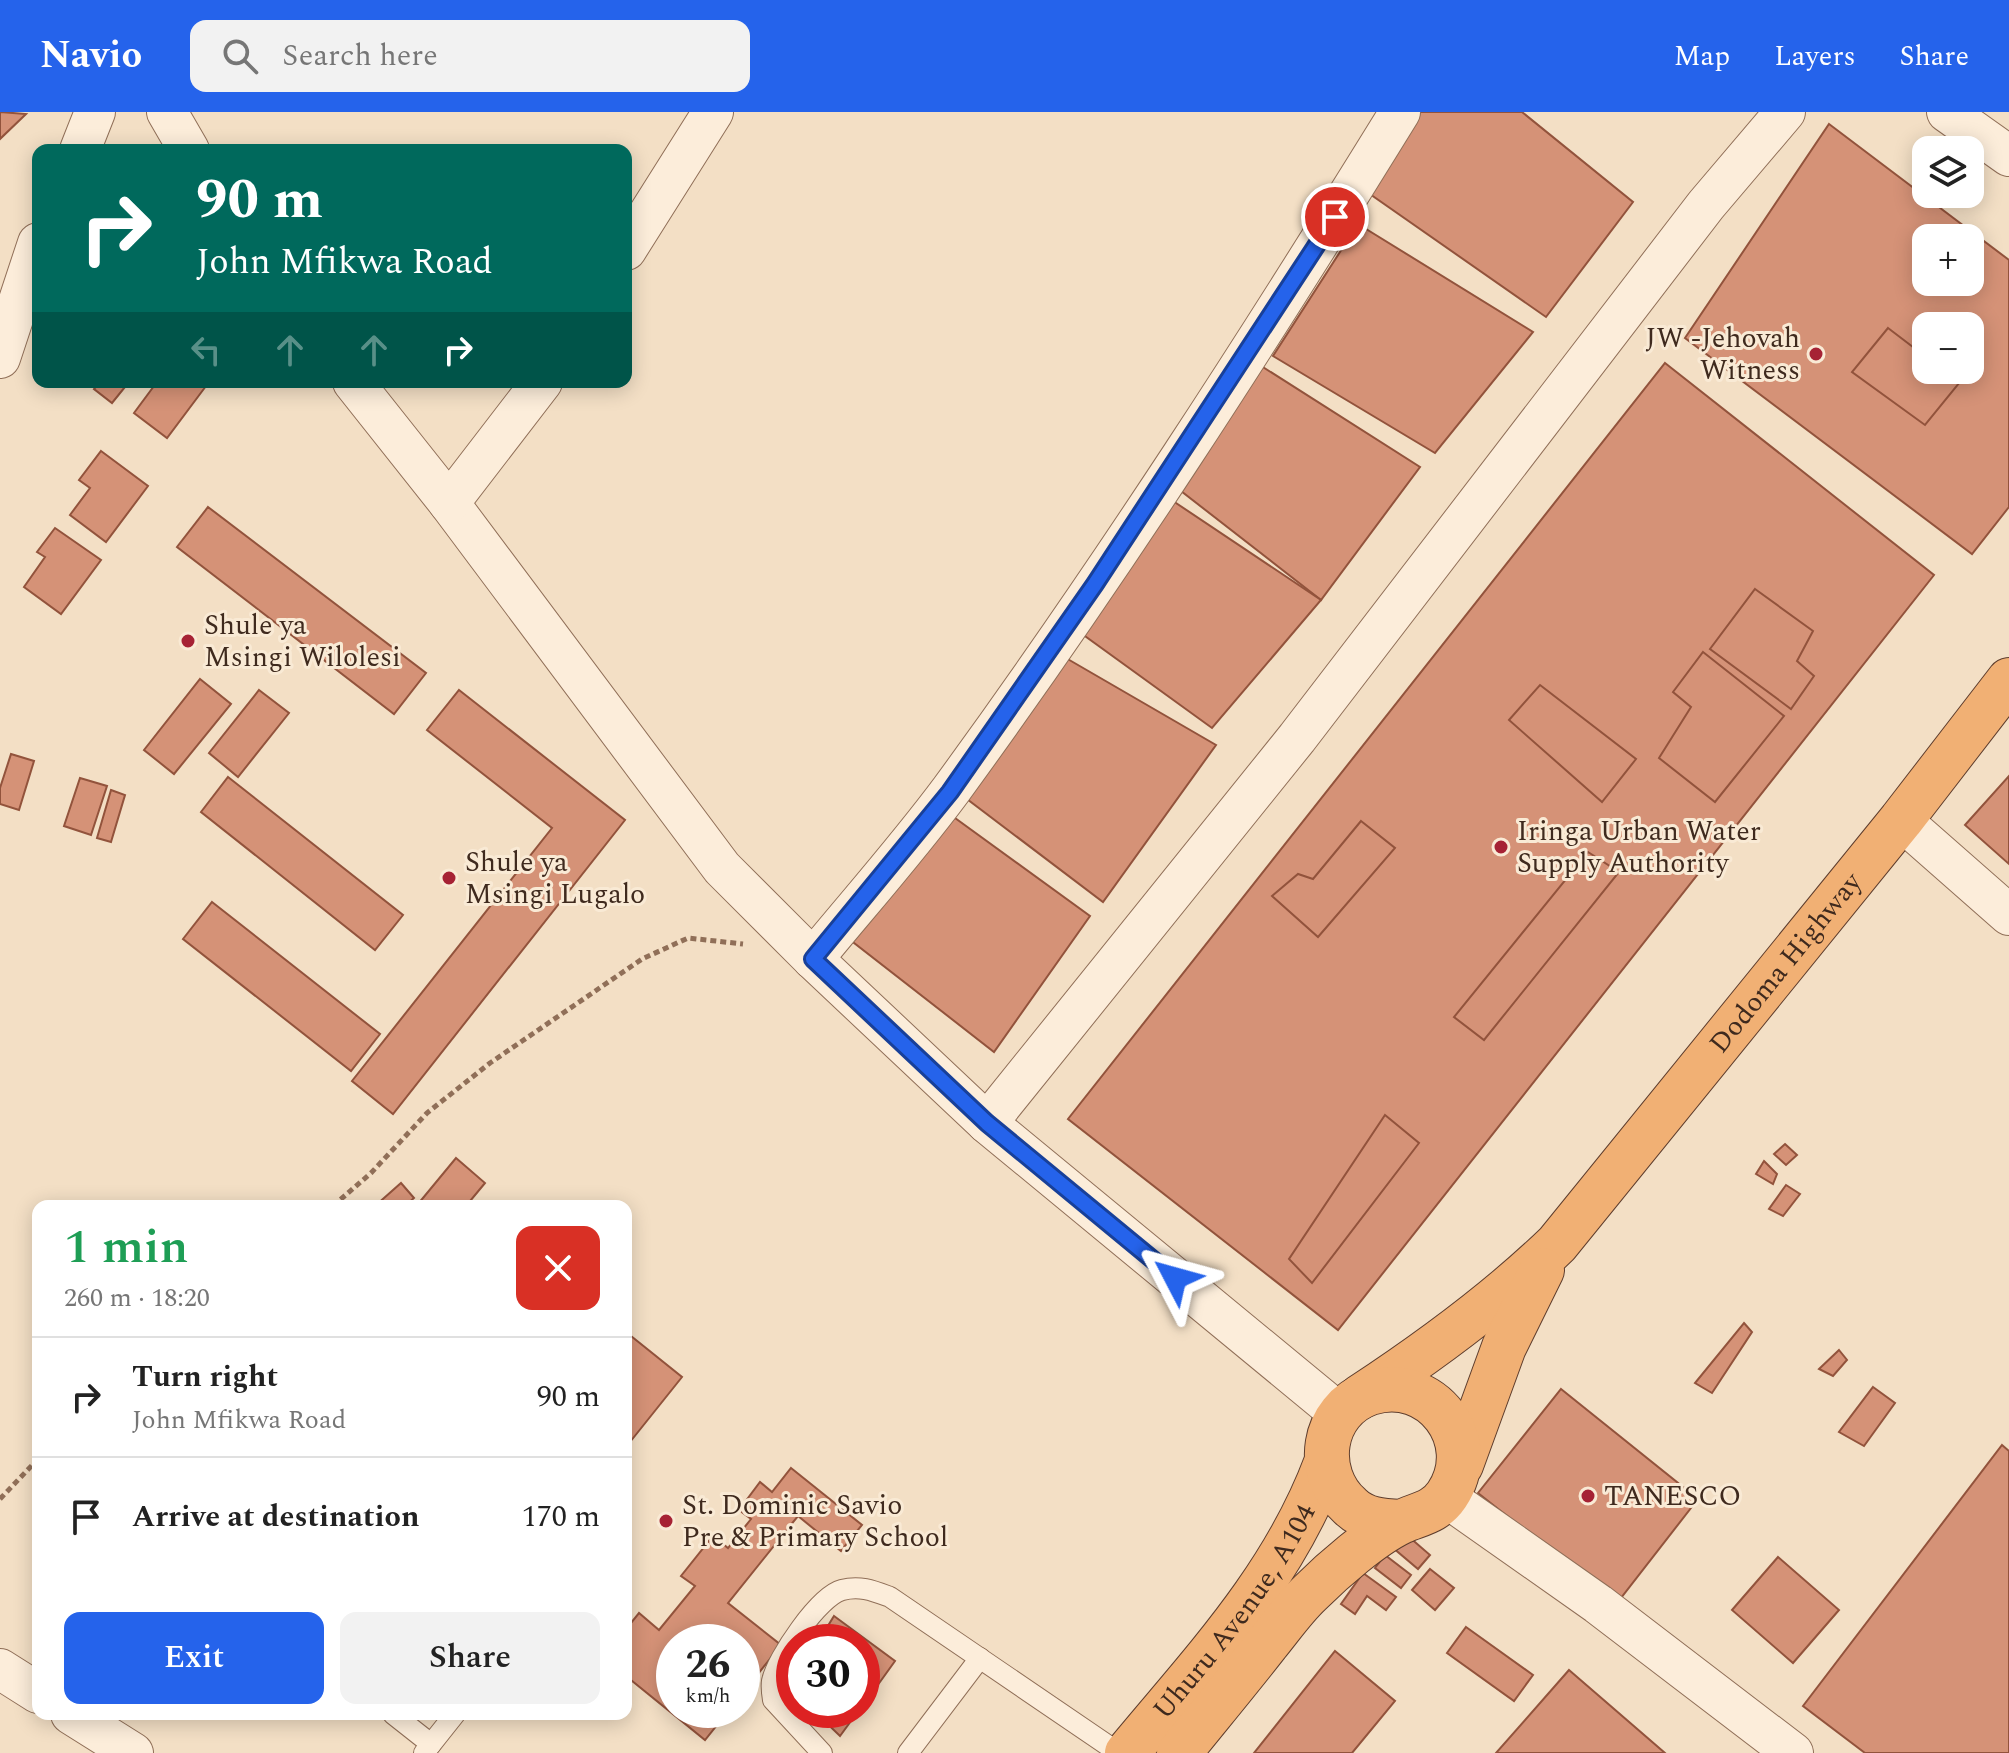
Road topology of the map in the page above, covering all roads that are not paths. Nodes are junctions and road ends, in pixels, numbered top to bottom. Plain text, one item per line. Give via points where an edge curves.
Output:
1 (95, 112) edge
2 (167, 112) edge
3 (713, 112) edge
4 (1400, 112) edge
5 (1785, 112) edge
6 (1947, 112) edge
7 (82, 144) edge
8 (186, 144) edge
9 (2009, 156) edge
10 (632, 240) edge
11 (32, 261) edge
12 (0, 358) edge
13 (358, 388) edge
14 (525, 391) edge
15 (449, 503) junction
16 (2009, 680) edge
17 (1901, 820) junction
18 (2009, 915) edge
19 (802, 948) junction
20 (987, 1123) junction
21 (1557, 1244) junction
22 (1350, 1405) junction
23 (1326, 1463) junction
24 (1452, 1485) junction
25 (1401, 1522) junction
26 (980, 1658) junction
27 (0, 1669) edge
28 (32, 1689) edge
29 (81, 1720) edge
30 (399, 1720) edge
31 (450, 1720) edge
32 (427, 1749) edge
33 (133, 1753) edge
34 (822, 1753) edge
35 (908, 1753) edge
36 (1119, 1753) edge
37 (1127, 1753) edge
38 (1179, 1753) edge
39 (1793, 1753) edge

1 - 7 street
2 - 8 street
3 - 10 street
4 - 19 street via 1287,294 950,792
5 - 20 street via 1706,205 1297,738
6 - 9 street
11 - 12 street
13 - 15 street
14 - 15 street
15 - 19 street via 722,868
16 - 17 highway, Dodoma Highway
17 - 18 street
17 - 21 highway, Dodoma Highway
19 - 20 street
20 - 22 street
21 - 22 highway via 1466,1323
21 - 24 highway via 1504,1347
22 - 23 highway via 1328,1437
22 - 24 highway via 1385,1389 1411,1391 1434,1402 1452,1423 1460,1448
23 - 25 highway via 1334,1488 1351,1508 1374,1520
23 - 37 highway, Uhuru Avenue, A104 via 1308,1511 1279,1563
24 - 25 highway via 1426,1514
24 - 39 street
25 - 38 highway, Uhuru Avenue, A104 via 1308,1594
26 - 34 lane via 890,1597 864,1587 839,1590 815,1610 772,1682 773,1700
26 - 35 lane
26 - 36 lane
27 - 28 street
29 - 33 street
30 - 32 lane
31 - 32 lane

